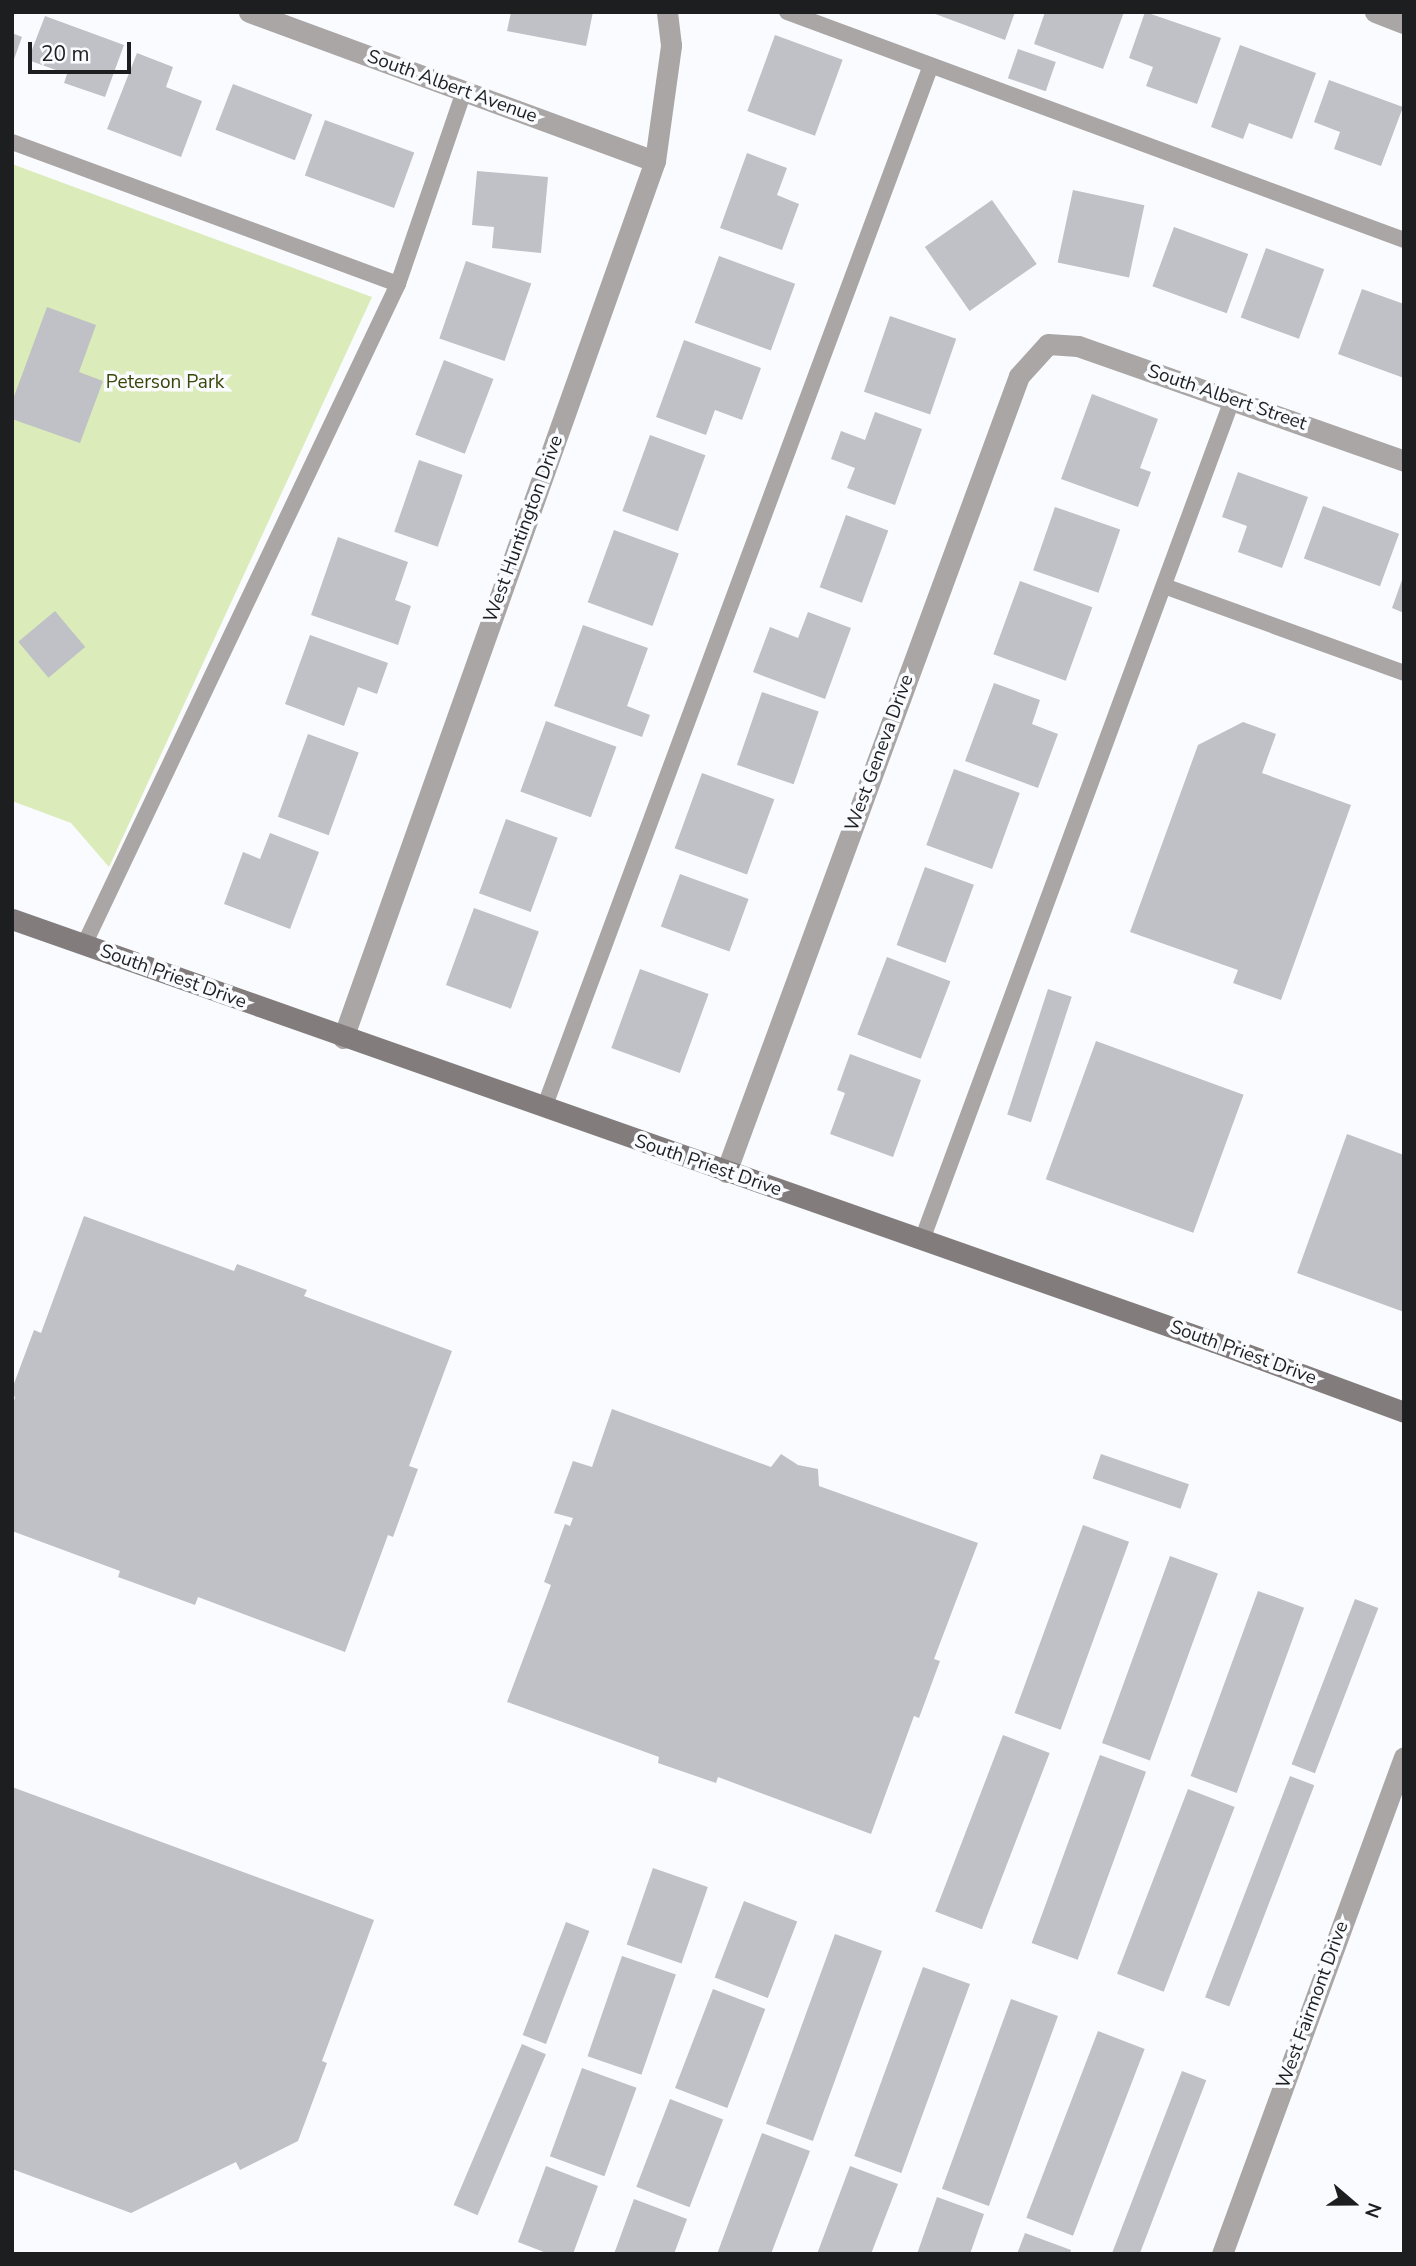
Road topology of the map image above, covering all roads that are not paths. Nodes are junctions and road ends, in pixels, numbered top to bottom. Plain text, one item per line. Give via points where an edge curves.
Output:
1 (249, 12) edge
2 (667, 12) edge
3 (787, 12) edge
4 (1375, 12) edge
5 (1404, 23) edge
6 (930, 65) junction
7 (464, 91) junction
8 (12, 142) edge
9 (655, 161) junction
10 (1404, 240) edge
11 (398, 284) junction
12 (1048, 344) joint
13 (1232, 400) junction
14 (1404, 461) edge
15 (1164, 586) junction
16 (1404, 673) edge
17 (12, 919) edge
18 (84, 945) junction
19 (343, 1038) junction
20 (544, 1108) junction
21 (726, 1172) junction
22 (922, 1240) junction
23 (1404, 1412) edge
24 (1404, 1757) edge
25 (1222, 2254) edge

1 - 7 street, South Albert Avenue
2 - 9 street, West Huntington Drive via 671,45
3 - 6 lane
4 - 5 street
6 - 10 lane
6 - 20 lane
7 - 9 street, South Albert Avenue
7 - 11 lane
8 - 11 lane
9 - 19 street, West Huntington Drive
11 - 18 lane
12 - 13 street, South Albert Street via 1078,346
12 - 21 street, West Geneva Drive via 1019,376
13 - 14 street, South Albert Street
13 - 15 lane
15 - 16 lane
15 - 22 lane
17 - 18 main road, South Priest Drive
18 - 19 main road, South Priest Drive
19 - 20 main road, South Priest Drive
20 - 21 main road, South Priest Drive
21 - 22 main road, South Priest Drive
22 - 23 main road, South Priest Drive
24 - 25 street, West Fairmont Drive

